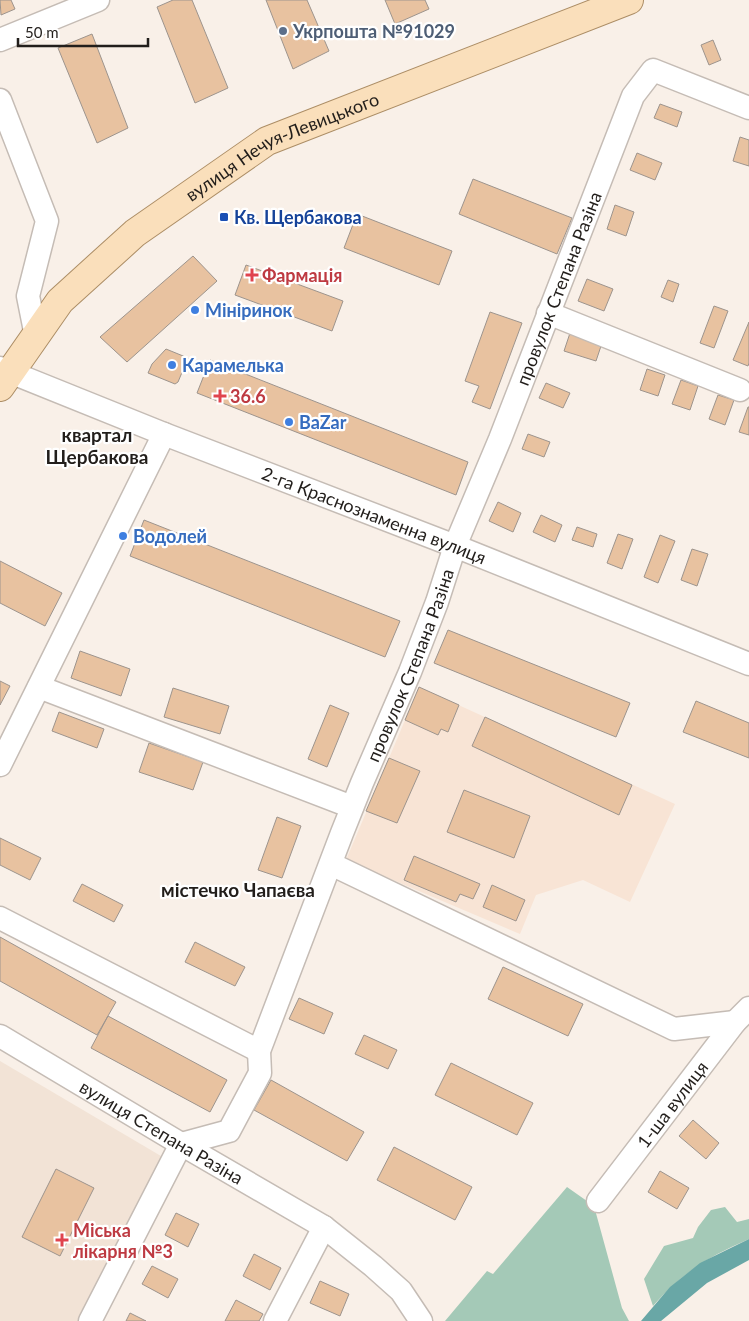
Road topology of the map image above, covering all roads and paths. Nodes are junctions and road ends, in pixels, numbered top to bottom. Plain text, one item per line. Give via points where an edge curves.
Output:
1 (98, 0) edge
2 (629, 0) edge
3 (0, 40) edge
4 (0, 100) edge
5 (749, 108) edge
6 (548, 313) junction
7 (36, 336) junction
8 (3, 376) edge
9 (740, 390) dead end
10 (164, 434) junction
11 (455, 546) junction
12 (749, 664) edge
13 (39, 687) junction
14 (0, 765) edge
15 (352, 807) junction
16 (331, 864) junction
17 (0, 918) edge
18 (742, 1015) edge
19 (0, 1036) edge
20 (260, 1051) junction
21 (181, 1144) junction
22 (598, 1201) dead end
23 (324, 1227) junction
24 (90, 1321) edge
25 (275, 1321) edge
26 (421, 1321) edge

1 - 3 street
2 - 7 main road, вулиця Нечуя-Левицького via 267,141 135,233 60,301
4 - 7 street via 47,221 28,296
5 - 6 street, провулок Степана Разіна via 654,70 633,96
6 - 9 street
6 - 11 street, провулок Степана Разіна
7 - 8 main road, вулиця Нечуя-Левицького
8 - 10 street, 2-га Краснознаменна вулиця
10 - 11 street, 2-га Краснознаменна вулиця
10 - 13 street
11 - 12 street, 2-га Краснознаменна вулиця
11 - 15 street, провулок Степана Разіна via 418,654
13 - 14 street
13 - 15 street
15 - 16 street, провулок Степана Разіна
16 - 18 street via 674,1029
16 - 20 street, провулок Степана Разіна
17 - 20 street
18 - 22 street, 1-ша вулиця
19 - 21 street, вулиця Степана Разіна
20 - 21 street, провулок Степана Разіна via 260,1073 229,1130
21 - 23 street, вулиця Степана Разіна
21 - 24 street
23 - 25 street
23 - 26 street via 401,1291

